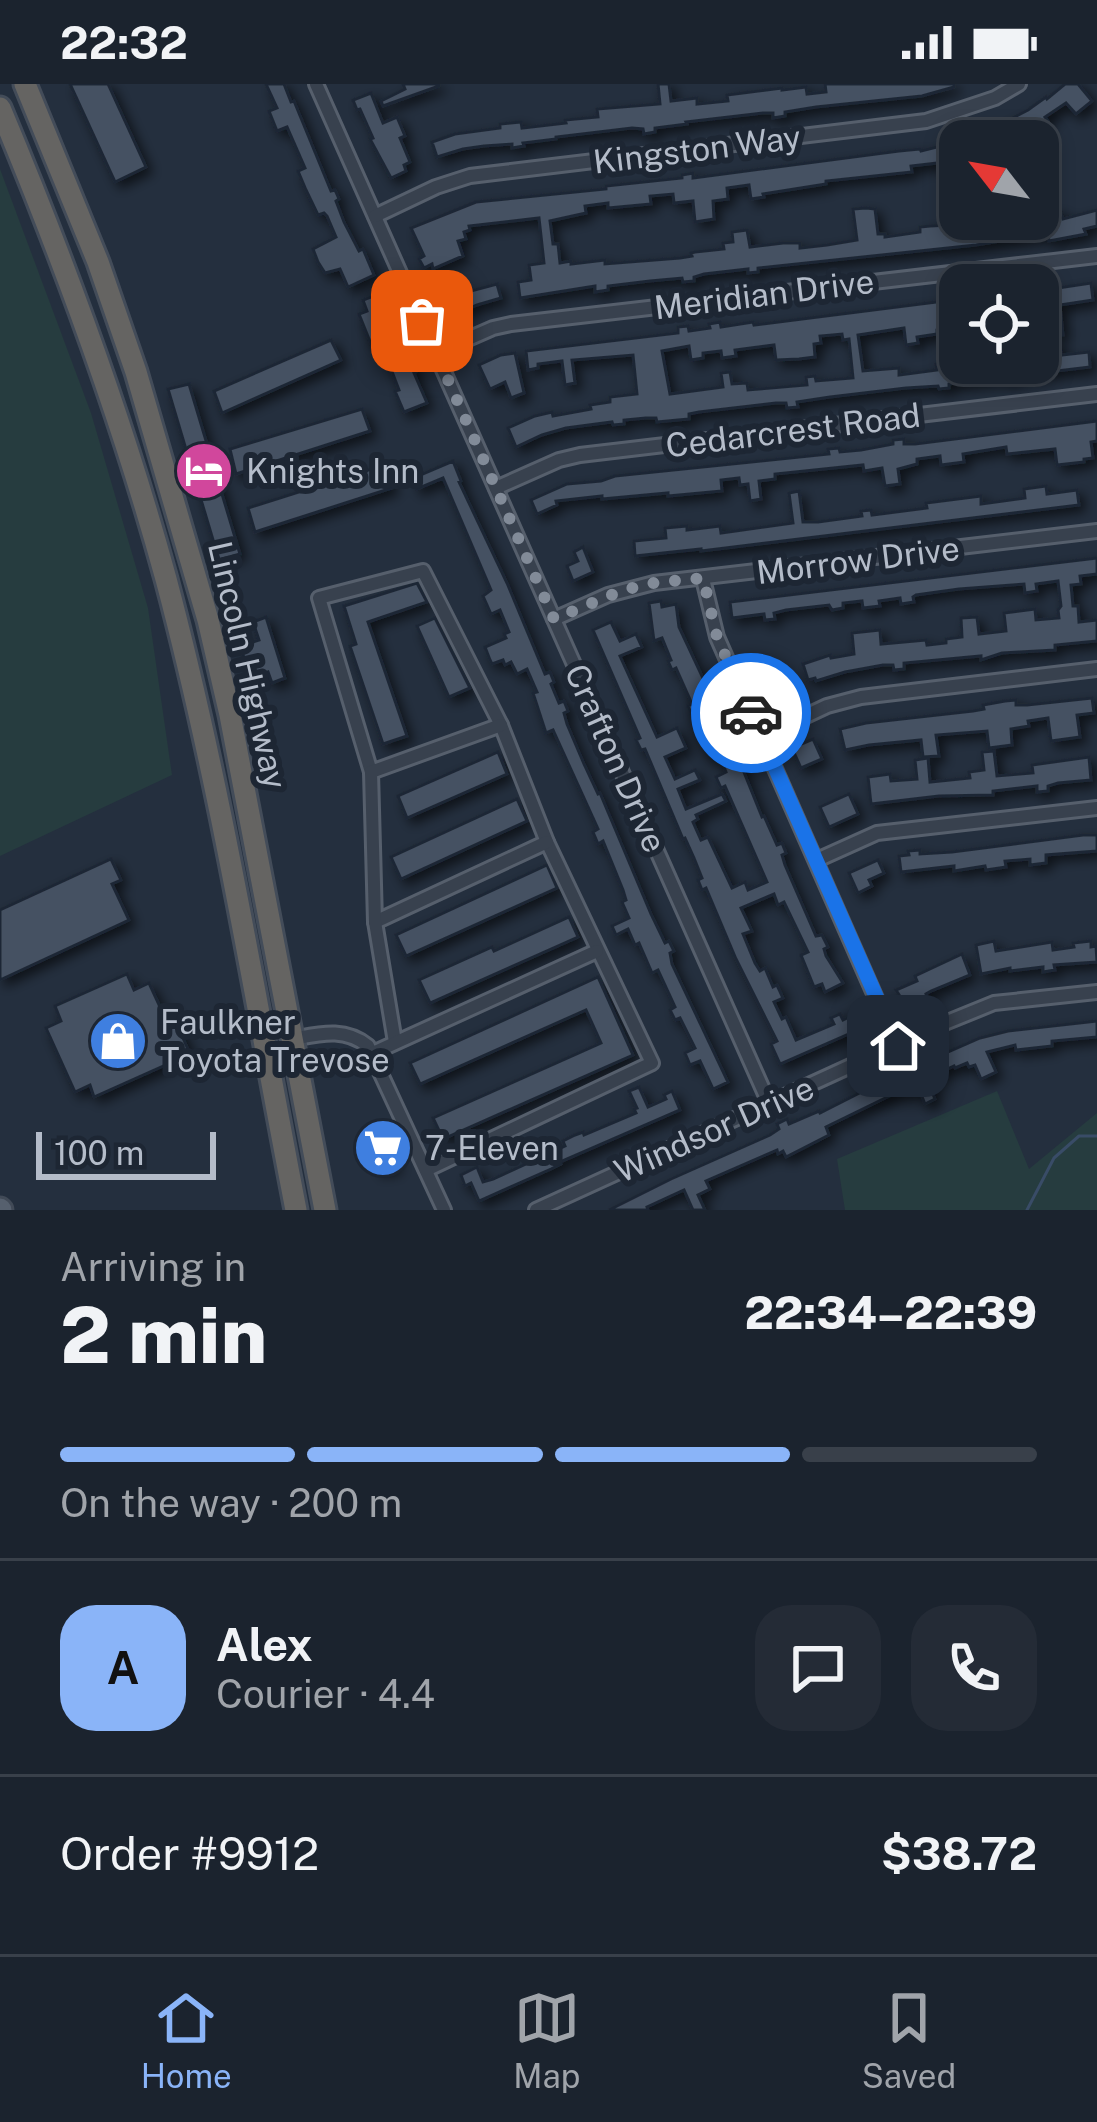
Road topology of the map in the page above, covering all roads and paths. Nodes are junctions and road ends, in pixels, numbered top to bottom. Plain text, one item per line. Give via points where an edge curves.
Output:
1 (25, 84) edge
2 (1019, 84) edge
3 (322, 86) edge
4 (0, 108) edge
5 (375, 216) junction
6 (1097, 256) edge
7 (436, 353) junction
8 (1097, 394) edge
9 (496, 488) junction
10 (1097, 531) edge
11 (703, 578) junction
12 (554, 619) junction
13 (1097, 669) edge
14 (500, 724) junction
15 (761, 737) junction
16 (371, 772) junction
17 (1097, 808) edge
18 (547, 842) junction
19 (817, 860) junction
20 (375, 922) junction
21 (597, 951) junction
22 (1097, 992) edge
23 (292, 1039) junction
24 (395, 1042) junction
25 (898, 1046) junction
26 (373, 1053) junction
27 (769, 1103) junction
28 (426, 1170) junction
29 (296, 1210) edge
30 (325, 1210) edge
31 (445, 1210) edge
32 (536, 1210) edge

1 - 23 highway, Lincoln Highway via 136,372 208,620
2 - 5 street, Kingston Way via 926,121 470,176
3 - 5 street, Crafton Drive
4 - 29 highway, Lincoln Highway via 110,394 166,579
5 - 7 street, Crafton Drive
6 - 7 street, Meridian Drive via 511,324
7 - 9 street, Crafton Drive
8 - 9 street, Cedarcrest Road via 580,455
9 - 12 street, Crafton Drive
10 - 11 street, Morrow Drive
11 - 12 street, Morrow Drive via 623,590
11 - 15 street via 717,637
12 - 27 street, Crafton Drive
13 - 15 street via 861,697
14 - 16 street
14 - 16 street via 423,571 319,598
14 - 18 street
15 - 19 street
16 - 20 street
17 - 19 street via 877,833
18 - 20 street
18 - 21 street
19 - 25 street
20 - 24 street
21 - 24 street
21 - 28 street via 652,1063
22 - 25 street, Windsor Drive via 994,1004
23 - 26 street via 339,1032
23 - 30 highway, Lincoln Highway
24 - 26 street
25 - 27 street, Windsor Drive
26 - 28 street
27 - 32 street, Windsor Drive
28 - 31 street

